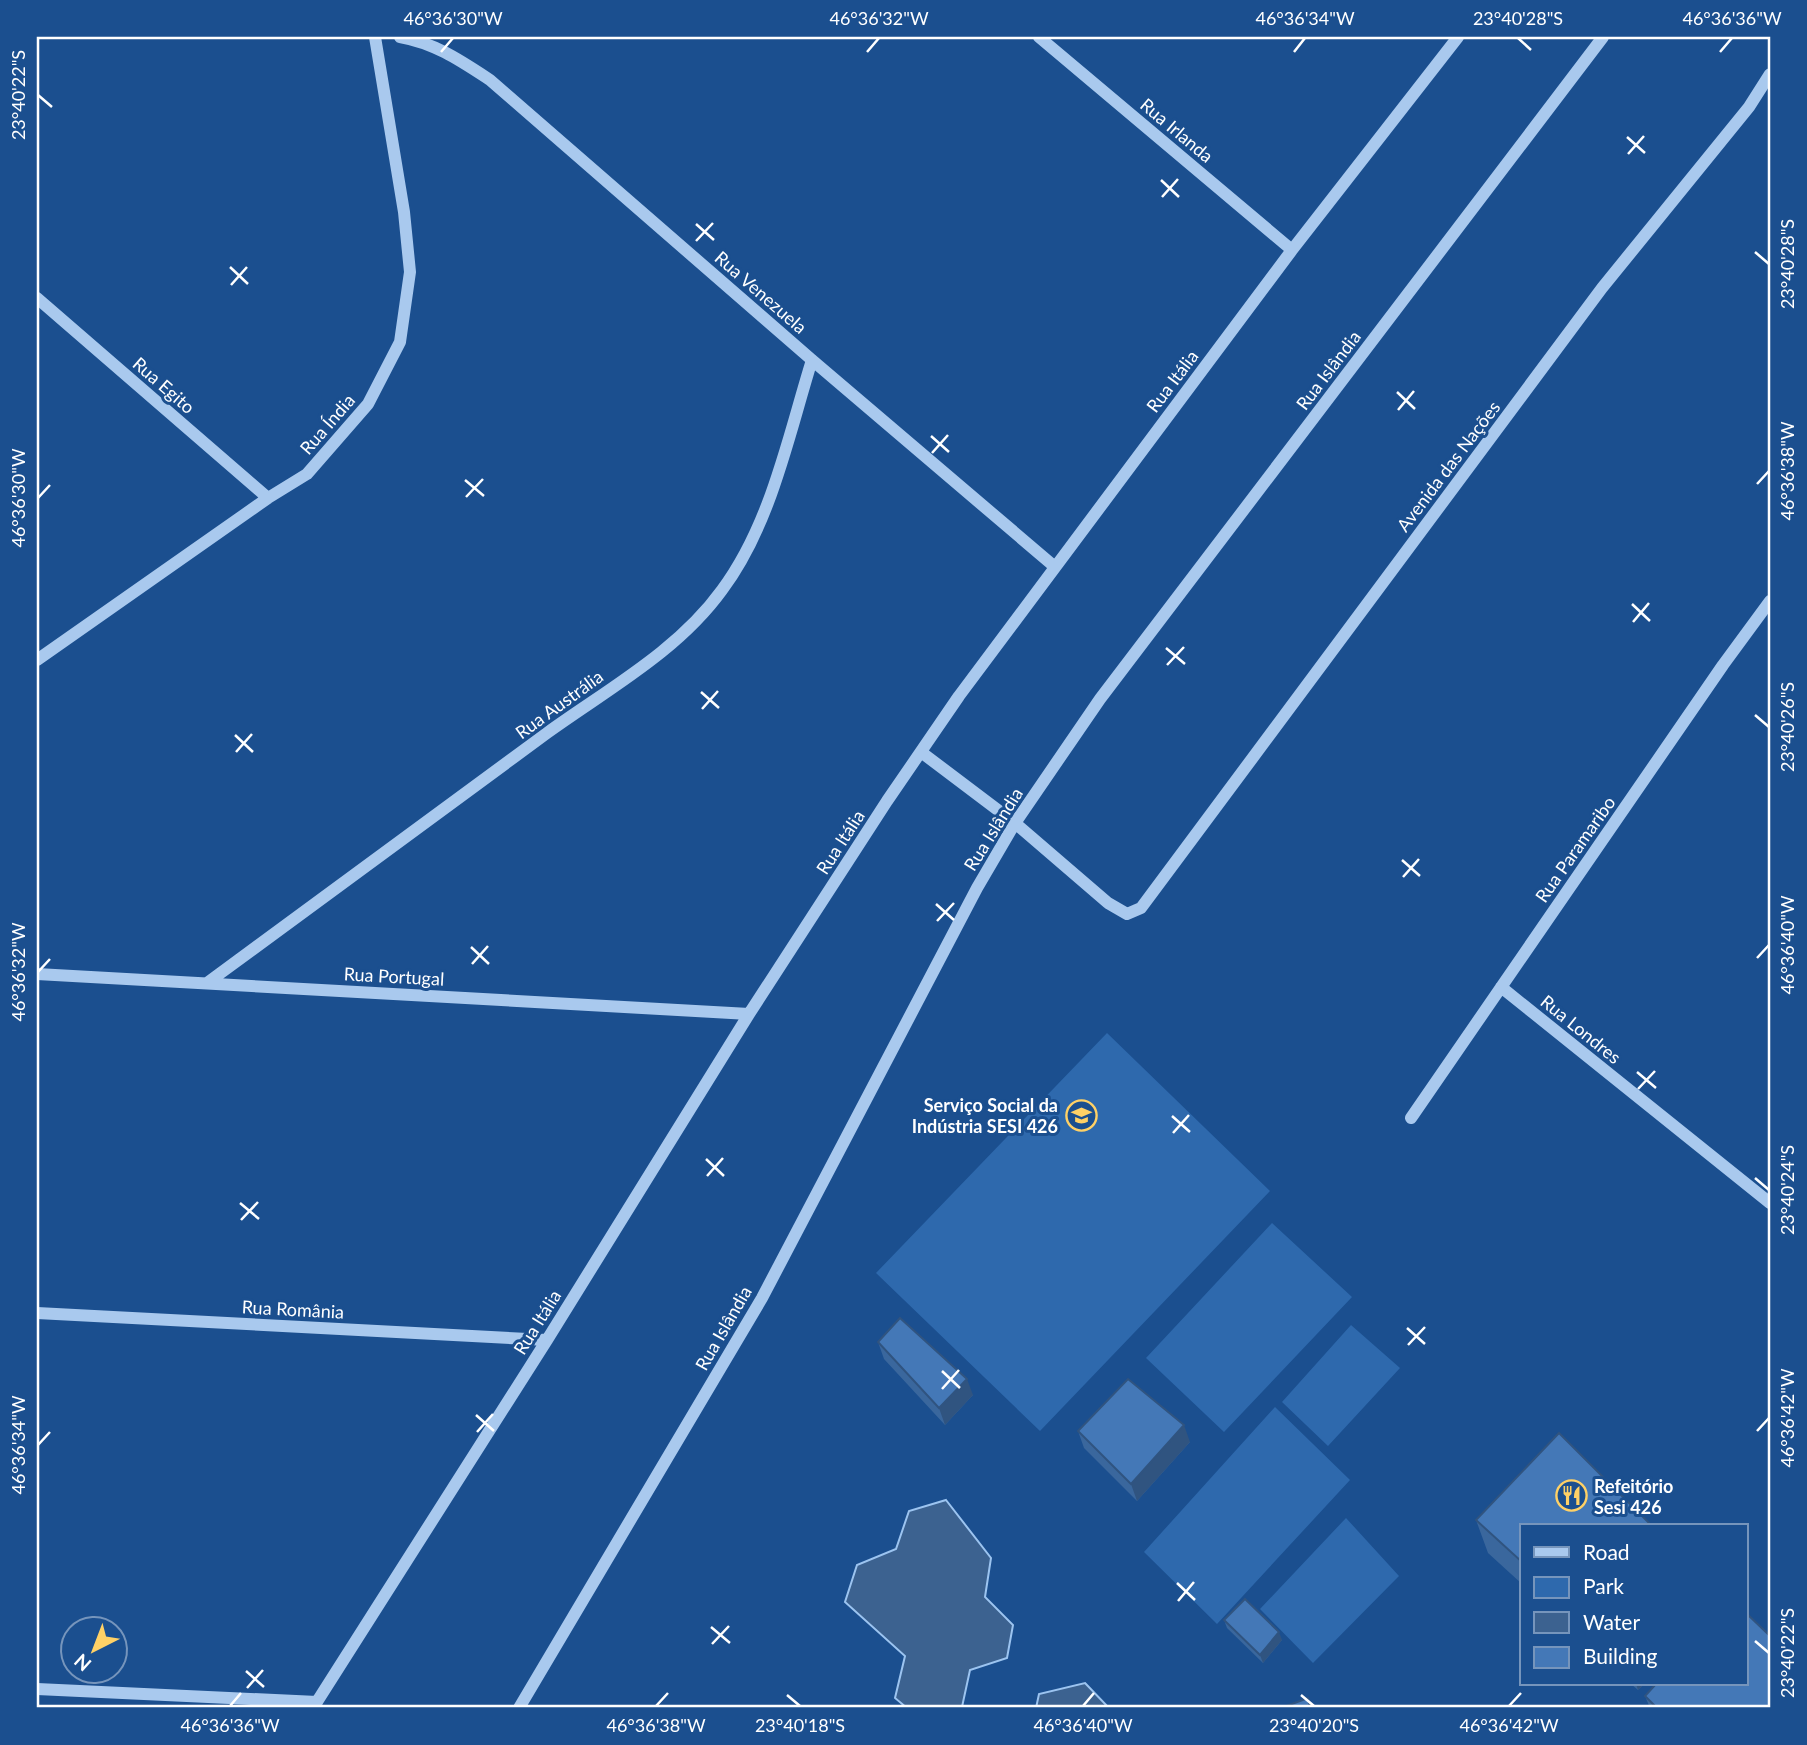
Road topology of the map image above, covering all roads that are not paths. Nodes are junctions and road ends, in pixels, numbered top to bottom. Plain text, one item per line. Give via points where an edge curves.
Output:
1 (375, 37) edge
2 (400, 37) edge
3 (1039, 37) edge
4 (1458, 37) edge
5 (1603, 37) edge
6 (1770, 74) edge
7 (1292, 250) junction
8 (37, 298) edge
9 (812, 360) junction
10 (268, 498) junction
11 (1055, 567) junction
12 (1770, 601) edge
13 (37, 660) edge
14 (920, 752) junction
15 (1015, 822) junction
16 (37, 974) edge
17 (207, 983) junction
18 (1501, 987) junction
19 (749, 1014) junction
20 (1411, 1118) dead end
21 (1770, 1203) edge
22 (37, 1313) edge
23 (547, 1340) junction
24 (37, 1689) edge
25 (315, 1705) edge
26 (519, 1708) edge

1 - 10 street, Rua Índia via 410,272 400,342 368,404 307,474
2 - 9 street, Rua Venezuela via 448,52 490,80
3 - 7 street, Rua Irlanda
4 - 7 street, Rua Itália
5 - 15 street, Rua Islândia via 1100,699
6 - 15 street, Avenida das Nações via 1749,107 1602,288 1141,908 1127,914 1108,903
7 - 11 street, Rua Itália
8 - 10 street, Rua Egito
9 - 11 street, Rua Venezuela
9 - 17 street, Rua Austrália via 748,549 698,620 654,658
10 - 13 street, Rua Índia
11 - 14 street, Rua Itália
12 - 18 street, Rua Paramaribo
14 - 15 street
14 - 19 street, Rua Itália
15 - 26 street, Rua Islândia via 762,1298
16 - 17 street, Rua Portugal
17 - 19 street, Rua Portugal
18 - 20 street, Rua Paramaribo
18 - 21 street, Rua Londres
19 - 23 street, Rua Itália
22 - 23 street, Rua România
23 - 25 street, Rua Itália
24 - 25 street

